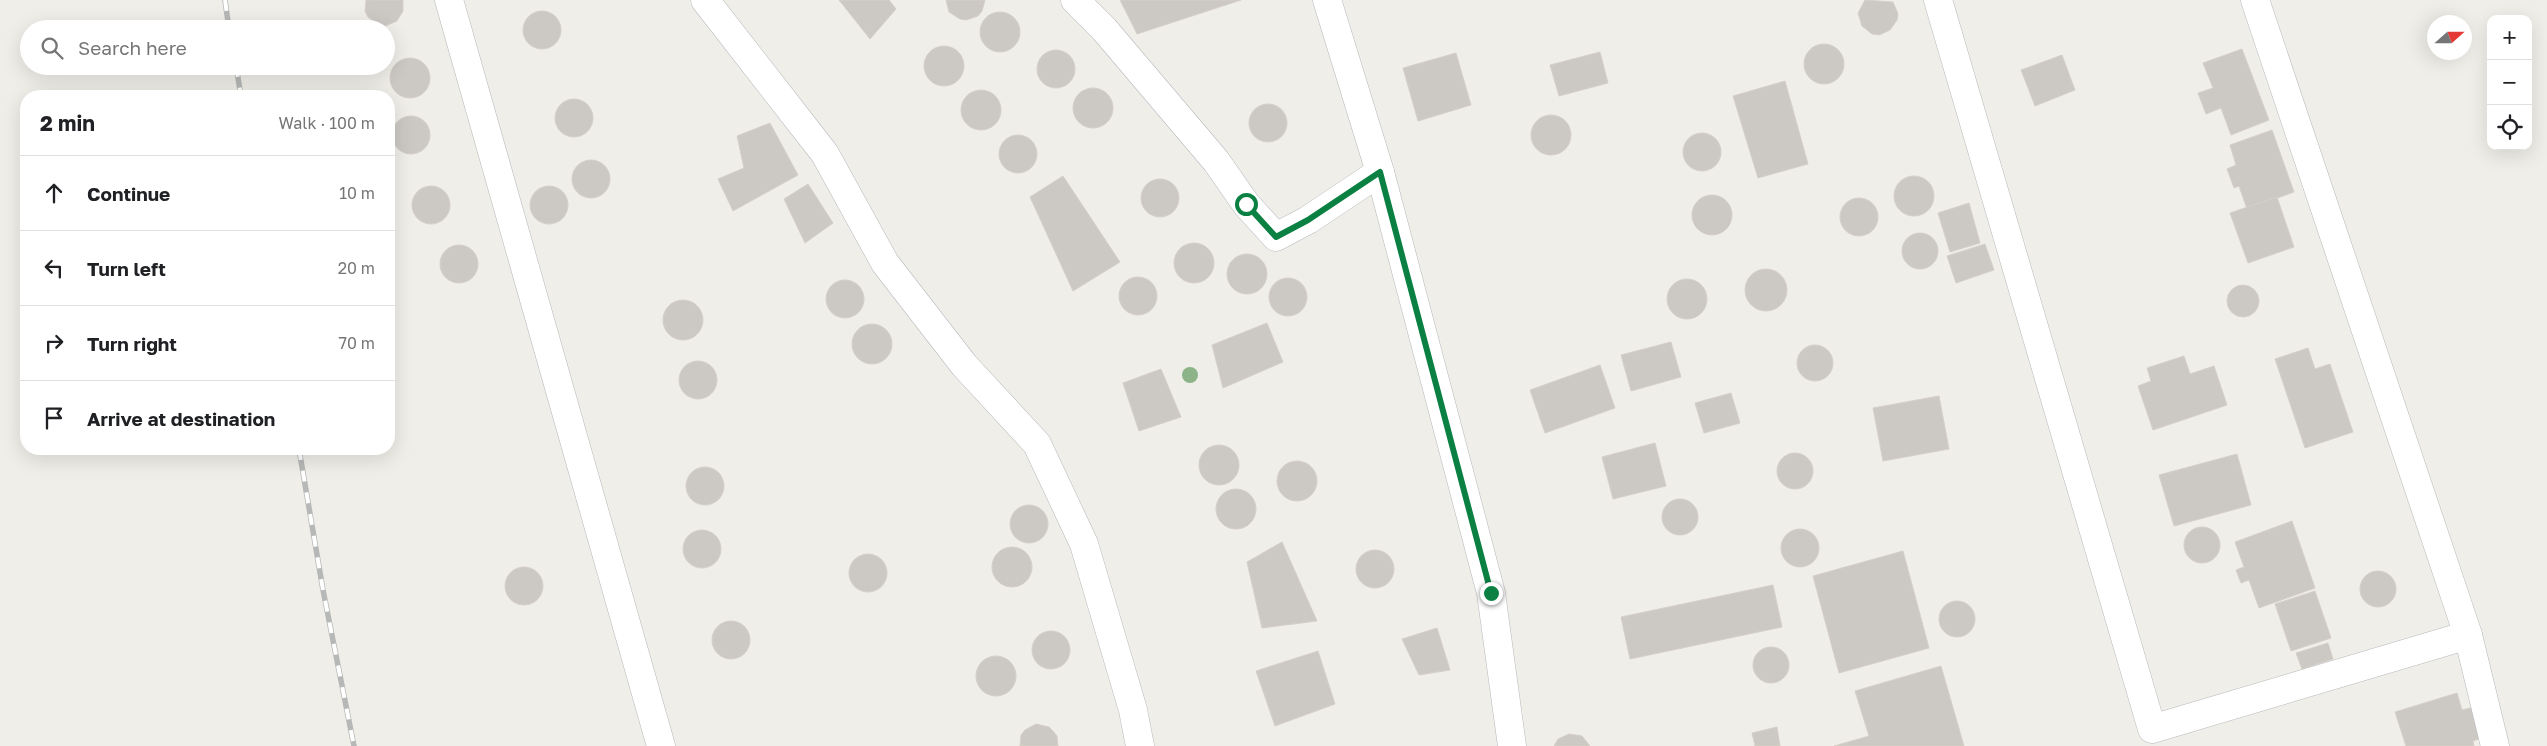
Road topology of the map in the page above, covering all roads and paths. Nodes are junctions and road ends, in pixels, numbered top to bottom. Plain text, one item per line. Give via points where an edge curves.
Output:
1 (449, 0) edge
2 (706, 0) edge
3 (1076, 0) edge
4 (1327, 0) edge
5 (1938, 0) edge
6 (2255, 0) edge
7 (1380, 172) junction
8 (2468, 635) junction
9 (661, 746) edge
10 (1140, 746) edge
11 (1512, 746) edge
12 (2495, 746) edge

1 - 9 street
2 - 10 street via 825,154 885,263 964,365 1037,444 1084,544 1133,710
3 - 7 street via 1216,161 1246,204 1276,237 1308,220
4 - 7 street
5 - 8 street via 2152,729
6 - 8 street
7 - 11 street via 1491,593
8 - 12 street

